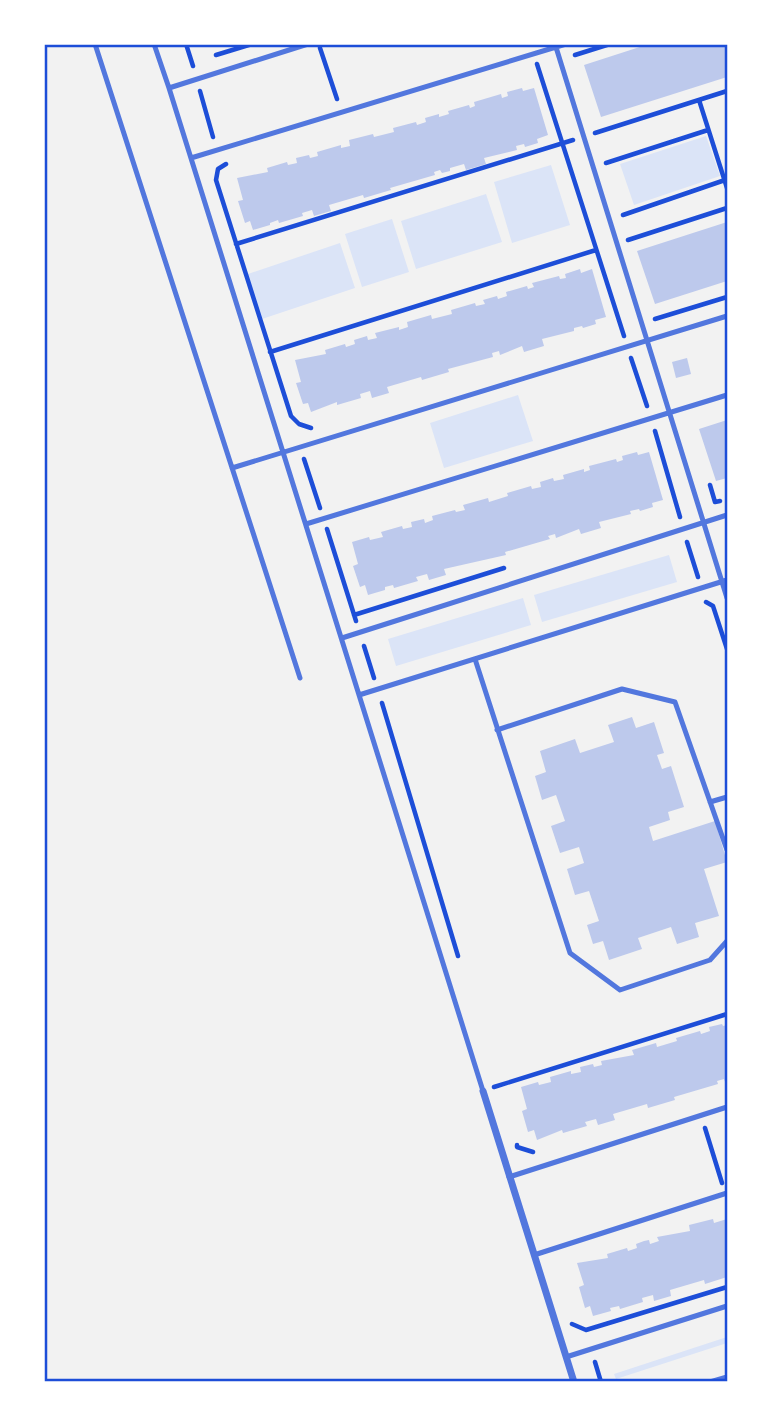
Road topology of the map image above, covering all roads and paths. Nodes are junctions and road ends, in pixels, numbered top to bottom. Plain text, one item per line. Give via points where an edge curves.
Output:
1 (95, 44) edge
2 (154, 44) edge
3 (186, 44) edge
4 (252, 44) edge
5 (308, 44) edge
6 (319, 44) edge
7 (566, 44) edge
8 (610, 44) edge
9 (555, 45) edge
10 (560, 60) junction
11 (192, 63) junction
12 (525, 70) dead end
13 (197, 79) junction
14 (169, 88) junction
15 (727, 91) edge
16 (699, 100) junction
17 (342, 112) junction
18 (708, 130) junction
19 (584, 137) junction
20 (217, 150) junction
21 (191, 158) junction
22 (230, 163) dead end
23 (606, 163) dead end
24 (223, 165) junction
25 (725, 180) junction
26 (727, 188) edge
27 (727, 208) edge
28 (623, 215) dead end
29 (617, 243) junction
30 (236, 244) junction
31 (727, 297) edge
32 (727, 316) edge
33 (655, 319) dead end
34 (642, 325) junction
35 (610, 336) dead end
36 (648, 341) junction
37 (270, 352) junction
38 (727, 395) edge
39 (670, 413) junction
40 (291, 416) junction
41 (316, 428) dead end
42 (300, 447) junction
43 (283, 452) junction
44 (232, 468) junction
45 (727, 516) edge
46 (323, 519) junction
47 (704, 523) junction
48 (306, 524) junction
49 (725, 581) edge
50 (727, 598) edge
51 (360, 632) junction
52 (342, 638) junction
53 (475, 659) junction
54 (300, 678) dead end
55 (377, 690) junction
56 (359, 695) junction
57 (498, 730) junction
58 (727, 797) edge
59 (710, 802) junction
60 (727, 850) edge
61 (727, 941) edge
62 (462, 966) dead end
63 (727, 1014) edge
64 (494, 1073) dead end
65 (498, 1086) junction
66 (483, 1091) junction
67 (502, 1098) dead end
68 (727, 1107) edge
69 (701, 1116) junction
70 (513, 1135) dead end
71 (543, 1149) dead end
72 (509, 1177) junction
73 (726, 1193) edge
74 (533, 1255) junction
75 (727, 1287) edge
76 (727, 1306) edge
77 (570, 1324) dead end
78 (566, 1357) junction
79 (727, 1377) edge
80 (574, 1382) edge
81 (710, 1382) edge

1 - 44 lane
2 - 14 lane
3 - 11 path
4 - 11 path
5 - 13 lane
6 - 17 path
7 - 9 lane
8 - 10 path
9 - 10 lane
9 - 17 lane
10 - 12 path
10 - 19 lane
11 - 13 path
13 - 14 lane
13 - 20 path
14 - 21 lane
15 - 16 path
16 - 18 path
16 - 19 path
17 - 20 lane
18 - 23 path
18 - 25 path
19 - 29 lane
19 - 30 path
20 - 21 lane
20 - 24 path
21 - 43 lane
22 - 24 path
24 - 30 path via 216,180
25 - 26 path
25 - 28 path
27 - 29 path
29 - 34 lane
29 - 37 path
30 - 37 path
31 - 33 path
32 - 36 lane
34 - 35 path
34 - 36 lane
36 - 39 lane
36 - 42 lane
37 - 40 path
38 - 39 lane
39 - 46 lane
39 - 47 lane
40 - 41 path via 299,424
40 - 42 path
42 - 43 lane
42 - 46 path
43 - 44 lane
43 - 48 lane
44 - 54 lane
45 - 47 lane
46 - 48 lane
46 - 51 path
47 - 49 lane
47 - 51 lane
48 - 52 lane
49 - 50 lane
49 - 53 lane
51 - 52 lane
51 - 55 path
52 - 56 lane
53 - 55 lane
53 - 57 lane
55 - 56 lane
55 - 62 path
56 - 66 lane
57 - 59 lane via 622,689 675,702
57 - 61 lane via 570,953 620,990 710,960
58 - 59 lane
59 - 60 lane
63 - 65 path
64 - 65 path
65 - 66 path
65 - 67 path
66 - 72 street
68 - 69 lane
69 - 72 lane
69 - 73 path
70 - 71 path via 517,1147 531,1153
72 - 74 street
73 - 74 lane
74 - 78 street
75 - 77 path via 586,1331
76 - 78 lane
78 - 80 street
79 - 81 lane

